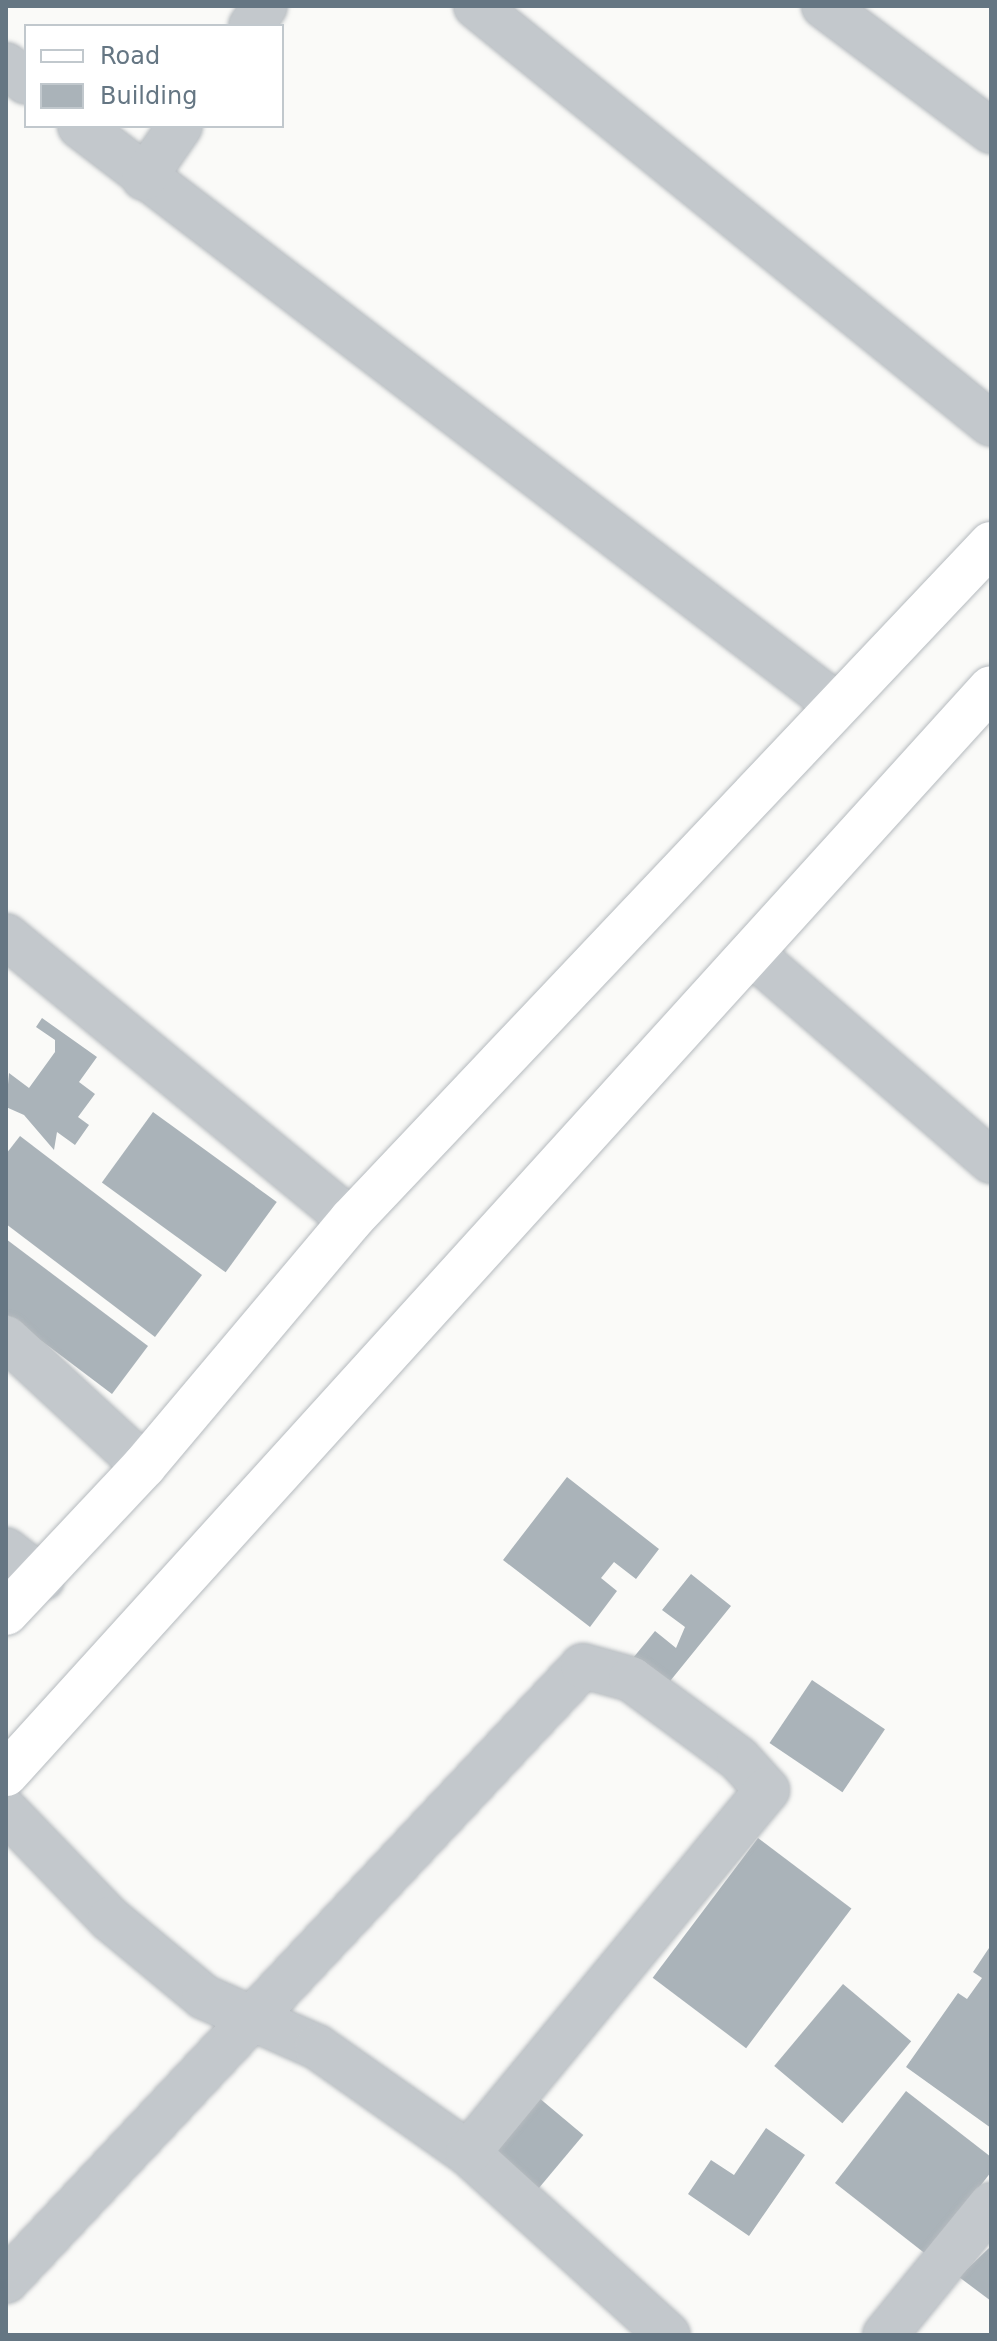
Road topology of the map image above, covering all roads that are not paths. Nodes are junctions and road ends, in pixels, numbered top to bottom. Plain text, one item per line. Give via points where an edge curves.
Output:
1 (265, 6) edge
2 (476, 6) edge
3 (824, 6) edge
4 (252, 24) edge
5 (6, 65) edge
6 (24, 80) edge
7 (82, 128) edge
8 (179, 128) edge
9 (991, 131) edge
10 (144, 178) junction
11 (991, 424) edge
12 (991, 544) edge
13 (991, 688) edge
14 (837, 705) junction
15 (6, 936) edge
16 (751, 953) junction
17 (991, 1161) edge
18 (351, 1220) junction
19 (6, 1338) edge
20 (144, 1466) junction
21 (6, 1550) edge
22 (42, 1578) junction
23 (6, 1613) edge
24 (6, 1774) edge
25 (6, 1811) edge
26 (250, 2018) junction
27 (468, 2153) junction
28 (991, 2205) edge
29 (6, 2281) edge
30 (668, 2335) edge
31 (885, 2335) edge

1 - 4 street
2 - 11 street
3 - 9 street
5 - 6 street
7 - 10 street
8 - 10 street
10 - 14 street
12 - 14 main road
13 - 16 main road
14 - 18 main road
15 - 18 street
16 - 17 street
16 - 24 main road
18 - 20 main road
19 - 20 street
20 - 22 main road
21 - 22 street
22 - 23 main road
25 - 26 street via 110,1919 204,1997
26 - 27 street via 317,2047
26 - 27 street via 583,1666 631,1679 739,1759 767,1790
26 - 29 street
27 - 30 street
28 - 31 street

